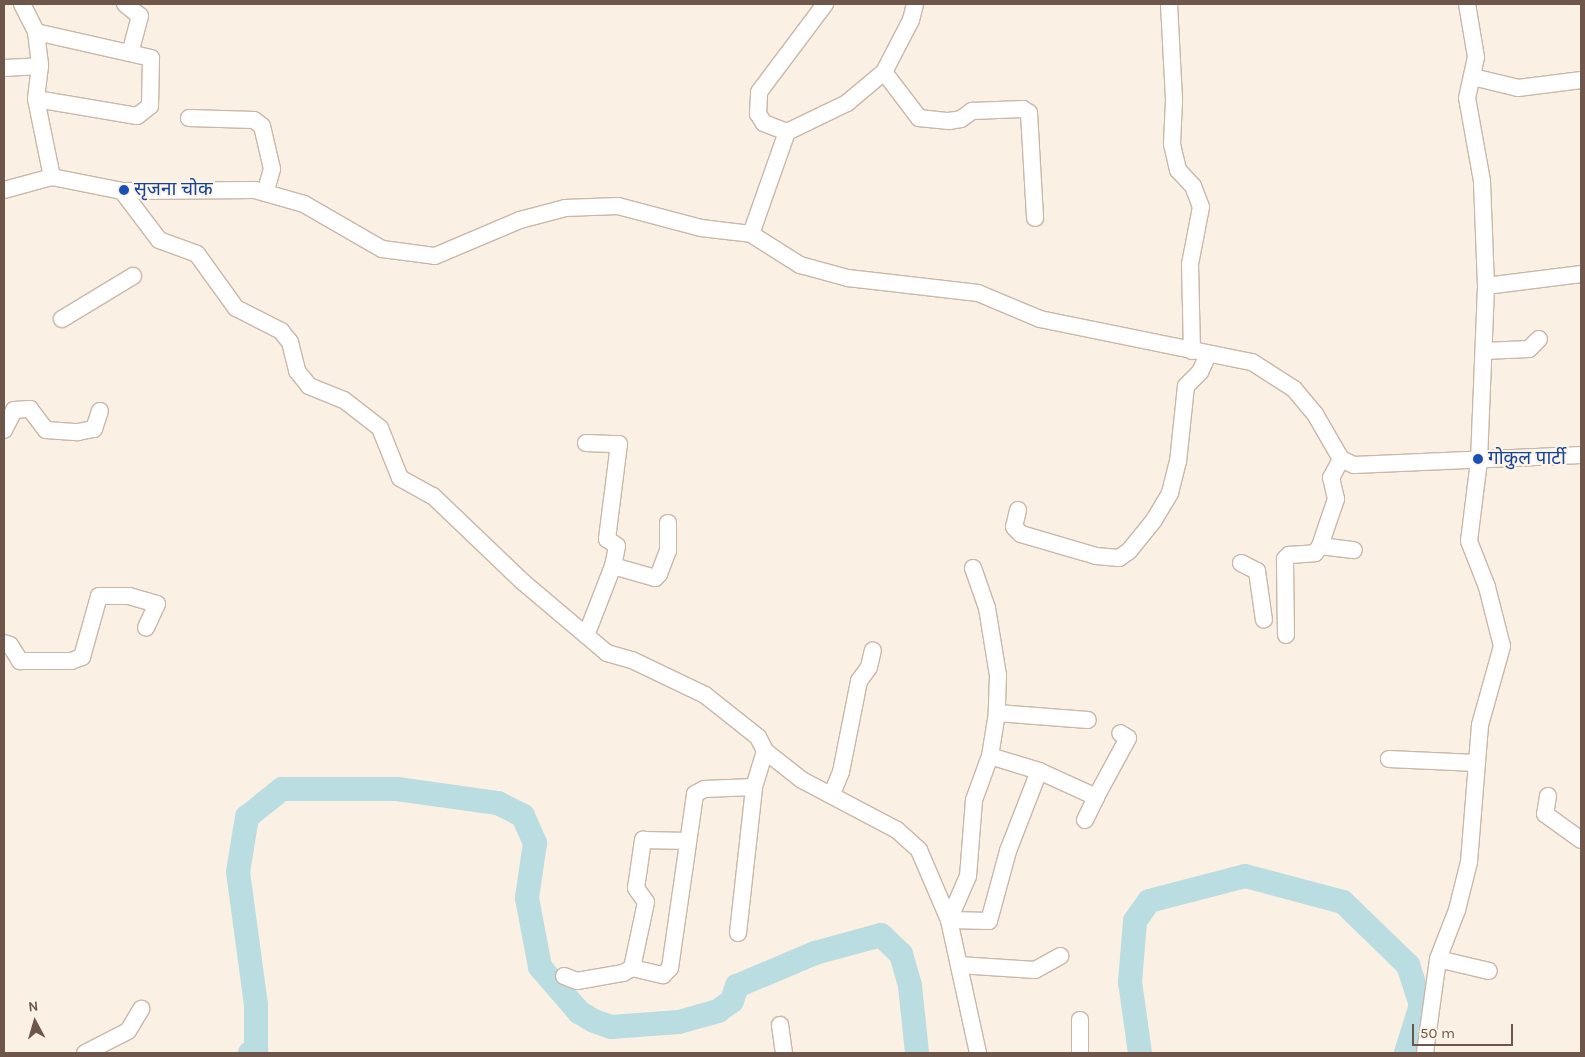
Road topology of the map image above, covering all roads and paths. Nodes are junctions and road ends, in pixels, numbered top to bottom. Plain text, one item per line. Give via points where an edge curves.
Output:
1 (22, 4) edge
2 (125, 4) edge
3 (825, 4) edge
4 (915, 4) edge
5 (1168, 4) edge
6 (1467, 4) edge
7 (36, 32) junction
8 (130, 53) junction
9 (40, 66) junction
10 (4, 68) edge
11 (884, 72) junction
12 (1473, 77) junction
13 (1581, 80) edge
14 (36, 99) junction
15 (189, 118) dead end
16 (787, 132) junction
17 (52, 177) junction
18 (4, 190) edge
19 (122, 191) junction
20 (265, 193) junction
21 (1035, 218) dead end
22 (751, 234) junction
23 (1581, 274) edge
24 (133, 276) dead end
25 (1486, 286) junction
26 (62, 319) dead end
27 (1539, 339) dead end
28 (1484, 351) junction
29 (1200, 353) junction
30 (100, 411) dead end
31 (4, 430) edge
32 (586, 444) dead end
33 (1581, 455) edge
34 (1340, 459) junction
35 (1479, 461) junction
36 (1018, 510) dead end
37 (668, 522) dead end
38 (1320, 546) junction
39 (1354, 550) dead end
40 (1241, 563) dead end
41 (613, 566) junction
42 (973, 568) dead end
43 (1262, 589) junction
44 (1286, 593) junction
45 (1264, 620) dead end
46 (146, 628) dead end
47 (587, 633) junction
48 (1286, 635) dead end
49 (4, 643) edge
50 (873, 650) dead end
51 (997, 713) junction
52 (1088, 720) dead end
53 (1120, 732) dead end
54 (765, 751) junction
55 (990, 756) junction
56 (1389, 759) dead end
57 (1476, 764) junction
58 (1039, 771) junction
59 (754, 787) junction
60 (832, 794) junction
61 (1548, 796) dead end
62 (1096, 797) junction
63 (1085, 820) dead end
64 (1581, 840) edge
65 (688, 841) junction
66 (949, 920) junction
67 (738, 933) dead end
68 (1060, 956) dead end
69 (1438, 958) junction
70 (959, 965) junction
71 (632, 968) junction
72 (1489, 971) dead end
73 (564, 976) dead end
74 (141, 1009) dead end
75 (1080, 1020) dead end
76 (780, 1025) dead end
77 (787, 1052) edge
78 (85, 1053) edge
79 (978, 1053) edge
80 (1080, 1053) edge
81 (1425, 1053) edge

1 - 7 street
2 - 8 street via 140,16
3 - 16 street via 759,92 758,114 764,123
4 - 11 street via 911,20
5 - 29 street via 1174,102 1172,144 1178,170 1193,186 1201,207 1190,264
6 - 12 street via 1476,57
7 - 8 street
7 - 9 street
8 - 14 street via 151,58 150,106 137,116
9 - 10 street
9 - 14 street
11 - 16 street via 847,103
11 - 21 street via 919,118 949,121 972,112 1023,109 1028,113
12 - 13 street via 1518,88
12 - 25 street via 1466,98 1482,181
14 - 17 street
15 - 20 street via 254,120 262,126 272,169
16 - 22 street
17 - 18 street
17 - 19 street
19 - 20 street
19 - 47 street via 159,240 197,254 236,308 281,331 290,342 297,371 309,386 344,400 380,428 400,478 432,496 523,582
20 - 22 street via 304,204 382,249 411,255 435,256 487,232 565,208 618,206 701,228
22 - 29 street via 800,265 848,278 978,293 1040,319
23 - 25 street
24 - 26 street
25 - 28 street
27 - 28 street via 1529,349
28 - 35 street
29 - 34 street via 1252,362 1294,389 1315,414
29 - 36 street via 1200,372 1186,386 1178,462 1170,493 1154,520 1129,551 1119,558 1096,556 1021,534 1014,527
30 - 31 street via 94,429 78,432 46,430 30,409 14,410
32 - 41 street via 619,444 607,539 617,546
33 - 35 street
34 - 35 street via 1354,465
34 - 38 street via 1331,478 1336,499
35 - 57 street via 1469,541 1487,587 1502,646 1480,725
37 - 41 street via 668,551 655,578
38 - 39 street
38 - 44 street via 1315,553 1290,555 1285,559
40 - 43 street via 1257,571
41 - 47 street
42 - 51 street via 987,608 998,675
43 - 44 street
43 - 45 street
44 - 48 street
46 - 49 street via 157,604 129,596 99,596 82,657 71,661 20,661 10,645
47 - 54 street via 607,653 632,660 705,695 758,737
50 - 60 street via 869,667 859,681 841,772
51 - 52 street
51 - 55 street
53 - 62 street via 1128,738
54 - 59 street
54 - 60 street via 802,780
55 - 58 street
55 - 66 street via 974,800 968,876
56 - 57 street
57 - 69 street via 1469,862 1457,910
58 - 62 street
58 - 66 street via 1008,851 990,921
59 - 65 street via 704,789 695,794
59 - 67 street
60 - 66 street via 898,830 919,850
61 - 64 street via 1545,814
62 - 63 street
65 - 71 street via 670,968 663,975
65 - 71 street via 643,840 636,888 646,902
66 - 70 street
68 - 70 street via 1035,970
69 - 72 street
69 - 81 street
70 - 79 street
71 - 73 street via 623,973 576,981
74 - 78 street via 128,1031
75 - 80 street
76 - 77 street

